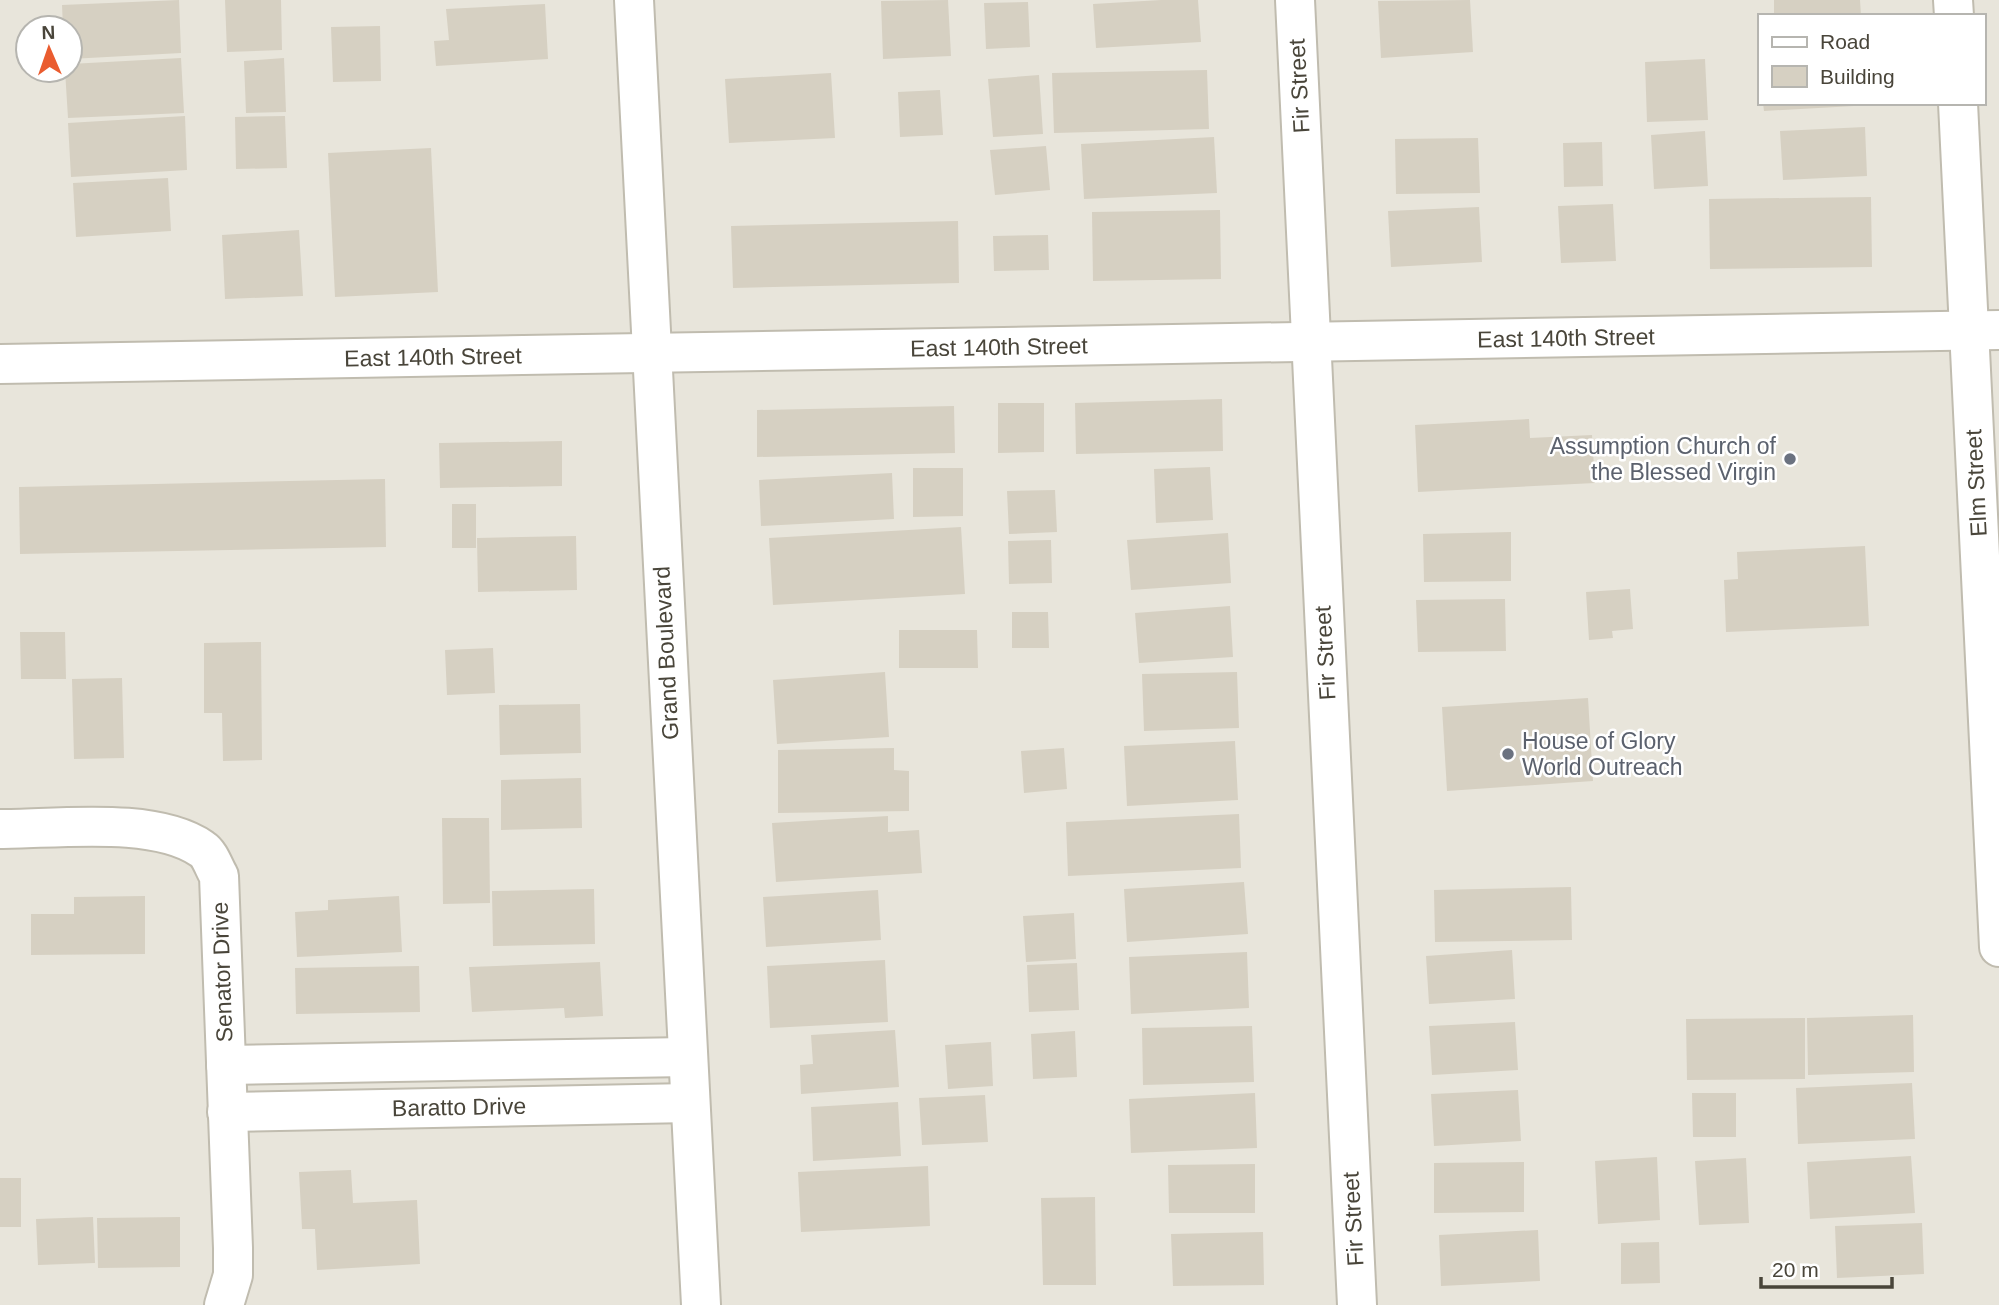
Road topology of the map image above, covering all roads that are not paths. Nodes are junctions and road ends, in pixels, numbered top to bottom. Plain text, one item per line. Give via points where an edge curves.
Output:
1 (635, 0) edge
2 (1295, 0) edge
3 (1958, 105) edge
4 (1984, 330) edge
5 (1310, 342) junction
6 (650, 353) junction
7 (0, 364) edge
8 (0, 829) edge
9 (1999, 947) edge
10 (687, 1057) junction
11 (226, 1065) junction
12 (690, 1103) junction
13 (227, 1112) junction
14 (224, 1305) edge
15 (701, 1305) edge
16 (1357, 1305) edge

1 - 6 street, Grand Boulevard
2 - 5 street, Fir Street
3 - 4 street, Elm Street
4 - 5 street, East 140th Street
4 - 9 street, Elm Street
5 - 6 street, East 140th Street
5 - 16 street, Fir Street
6 - 7 street, East 140th Street
6 - 10 street, Grand Boulevard
8 - 11 street, Senator Drive via 148,828 176,835 205,850 219,876
10 - 11 street, Baratto Drive
10 - 12 street, Grand Boulevard
11 - 13 street, Senator Drive
12 - 13 street, Baratto Drive
12 - 15 street, Grand Boulevard
13 - 14 street, Senator Drive via 233,1275

